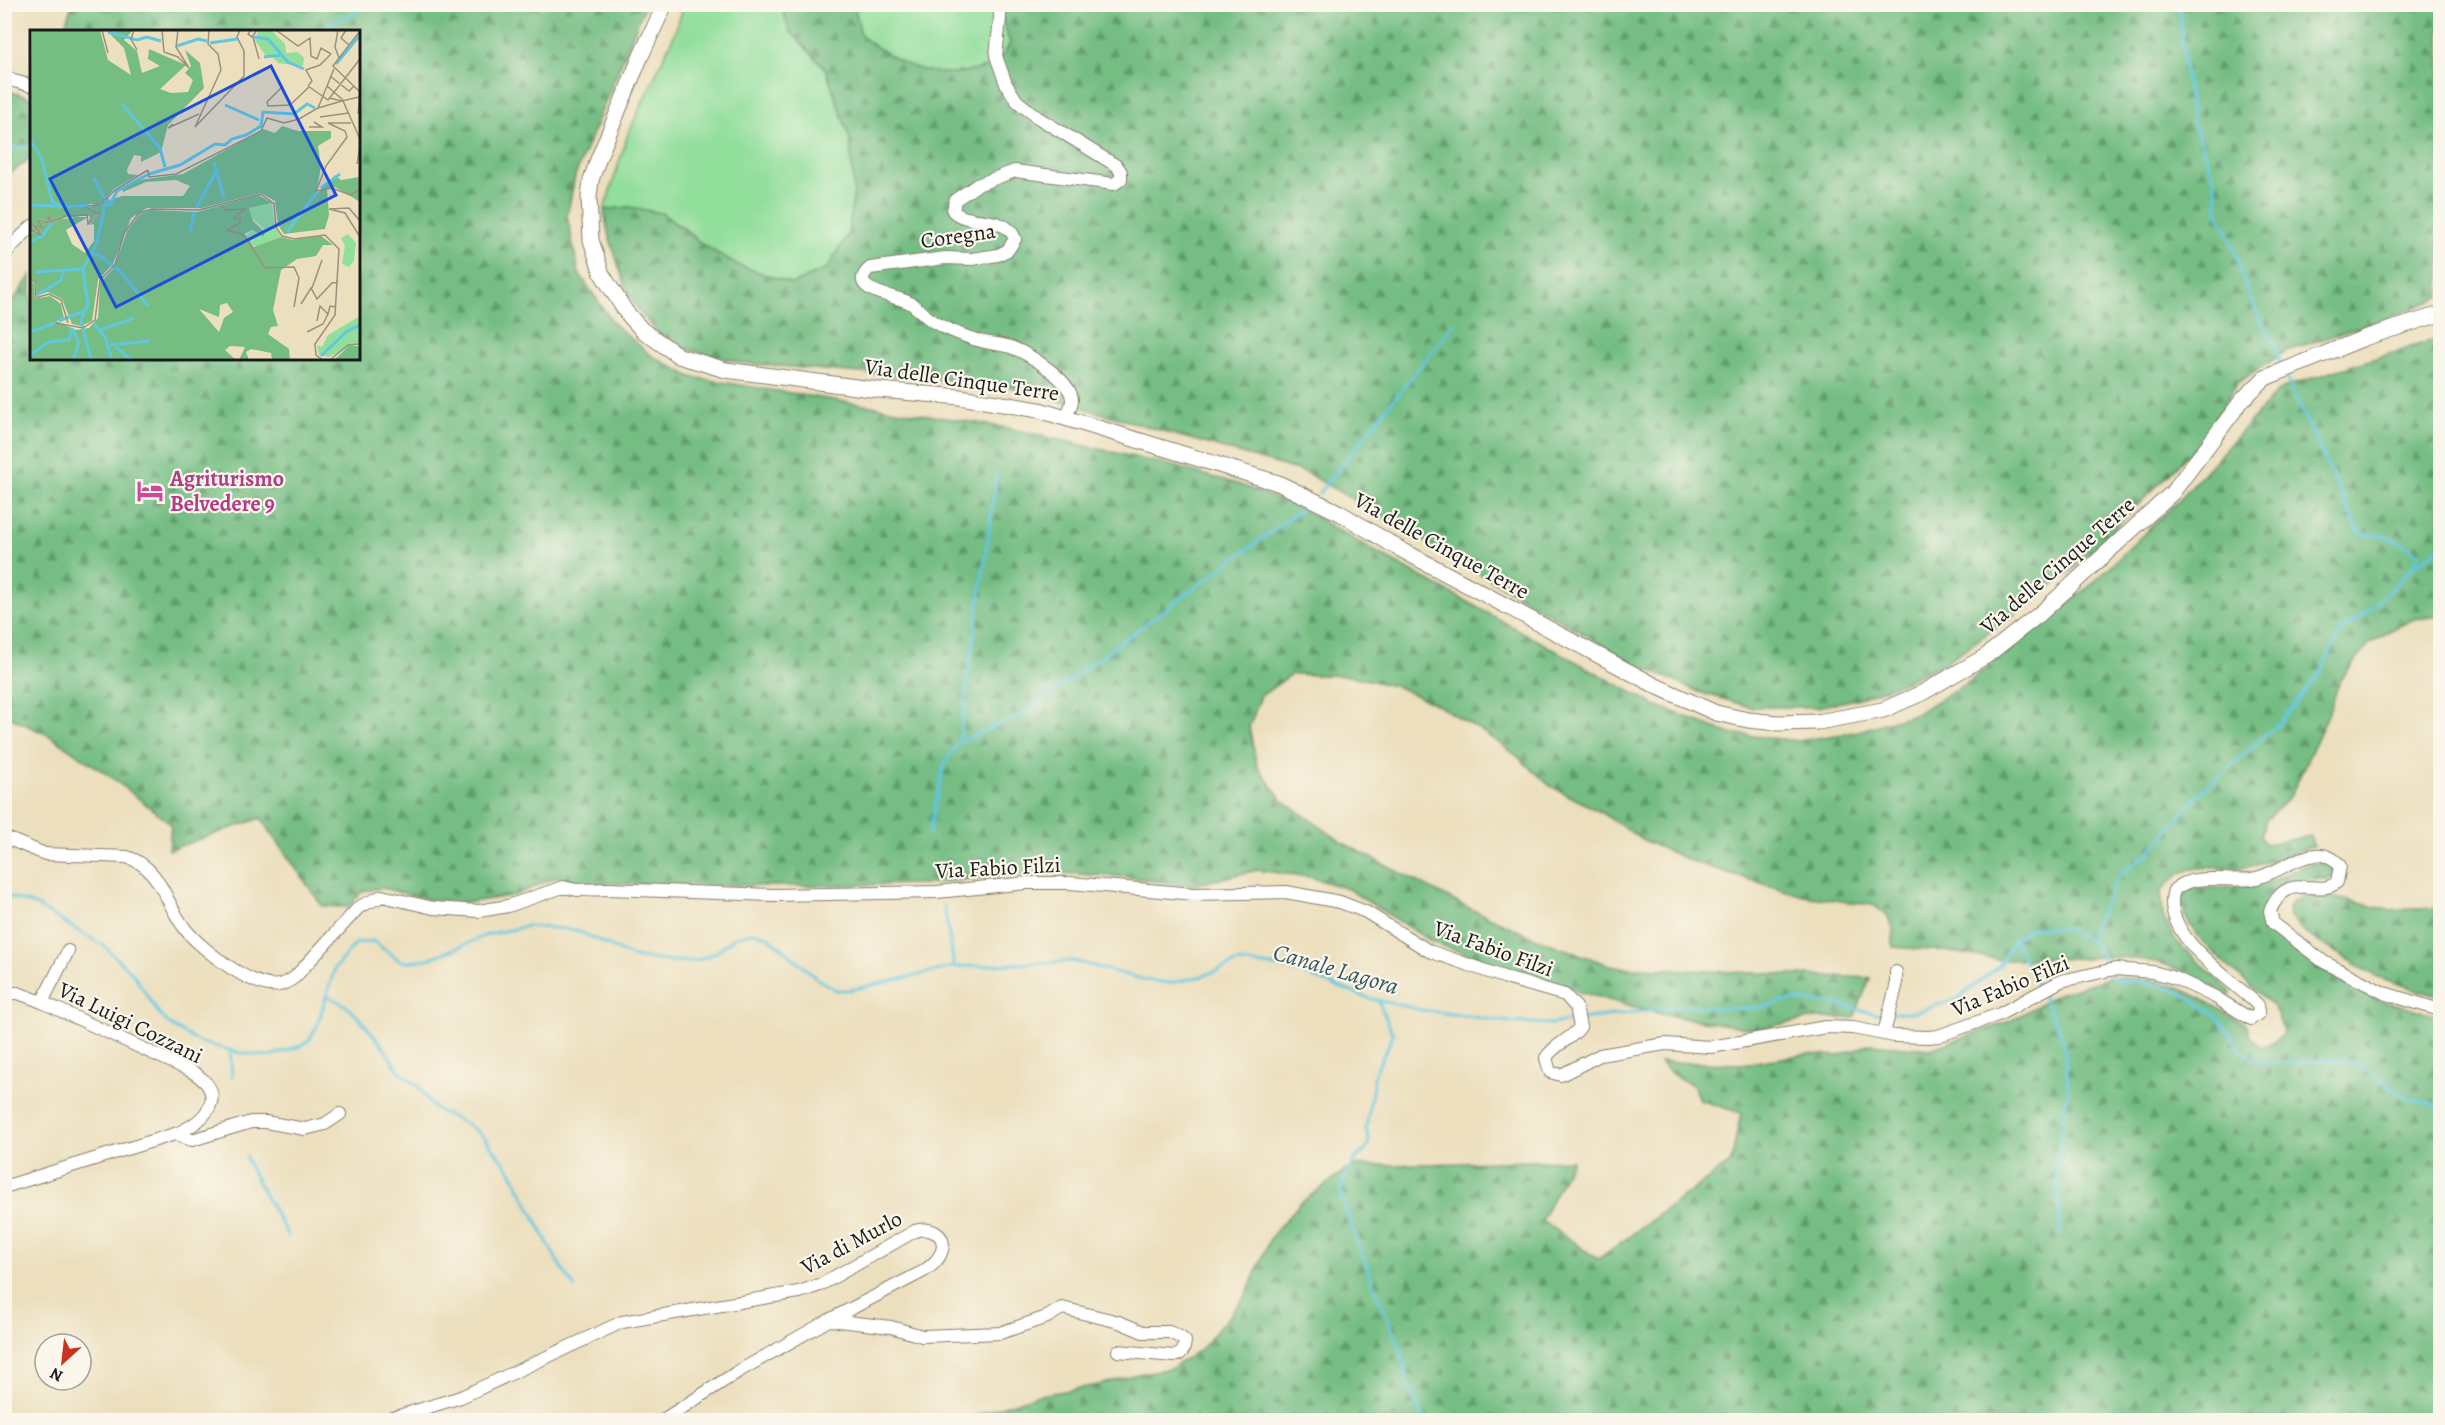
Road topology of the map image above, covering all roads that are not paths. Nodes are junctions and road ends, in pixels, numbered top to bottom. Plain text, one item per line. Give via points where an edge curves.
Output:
1 (664, 4) edge
2 (1000, 4) edge
3 (4, 76) edge
4 (30, 85) edge
5 (30, 228) edge
6 (4, 254) edge
7 (2440, 314) edge
8 (1066, 417) junction
9 (4, 837) edge
10 (68, 951) dead end
11 (1896, 972) dead end
12 (4, 993) edge
13 (42, 1002) junction
14 (2440, 1010) edge
15 (1885, 1027) junction
16 (340, 1114) dead end
17 (178, 1133) junction
18 (4, 1187) edge
19 (829, 1320) junction
20 (1118, 1351) dead end
21 (386, 1420) edge
22 (663, 1420) edge

1 - 8 main road, Via delle Cinque Terre via 599,157 589,197 591,240 602,274 642,330 680,356 726,370 960,397
2 - 8 street, Coregna via 996,56 1017,102 1117,166 1122,176 1114,184 1015,171 977,185 955,200 954,211 962,217 1011,230 1015,239 1008,250 972,259 945,258 870,268 864,277 865,284 870,290 909,302 935,324 978,341 1012,348 1042,364 1072,396
3 - 4 street
5 - 6 street
7 - 8 main road, Via delle Cinque Terre via 2265,378 2243,399 2172,493 2024,627 1986,656 1922,693 1883,710 1818,722 1748,720 1689,702 1303,494
9 - 15 street, Via Fabio Filzi via 45,854 127,857 140,862 153,872 186,930 203,948 252,979 270,985 284,984 296,977 359,907 382,896 432,908 479,911 508,906 563,887 774,895 938,892 1070,883 1194,894 1286,892 1317,896 1366,912 1429,951 1571,1000 1580,1026 1547,1054 1550,1072 1561,1075 1600,1055 1665,1044 1711,1047 1826,1027
10 - 13 street
11 - 15 street
12 - 13 street, Via Luigi Cozzani via 18,993
13 - 17 street, Via Luigi Cozzani via 200,1076 212,1101 195,1125
14 - 15 street, Via Fabio Filzi via 2384,993 2346,974 2273,923 2270,911 2282,893 2290,888 2330,886 2337,882 2340,866 2324,855 2304,858 2251,879 2191,881 2174,890 2171,905 2187,940 2258,1005 2254,1018 2247,1018 2175,978 2115,969 2061,981 2000,1014 1954,1031 1928,1037
16 - 17 street via 325,1124 305,1129 251,1122 192,1140
17 - 18 street, Via Luigi Cozzani
19 - 20 street via 891,1327 922,1336 1000,1333 1062,1308 1143,1332 1169,1332 1185,1341 1184,1350 1174,1356
19 - 21 street, Via di Murlo via 933,1265 943,1248 940,1237 926,1229 915,1231 820,1285 799,1292 622,1322 460,1397
19 - 22 street, Via di Murlo

